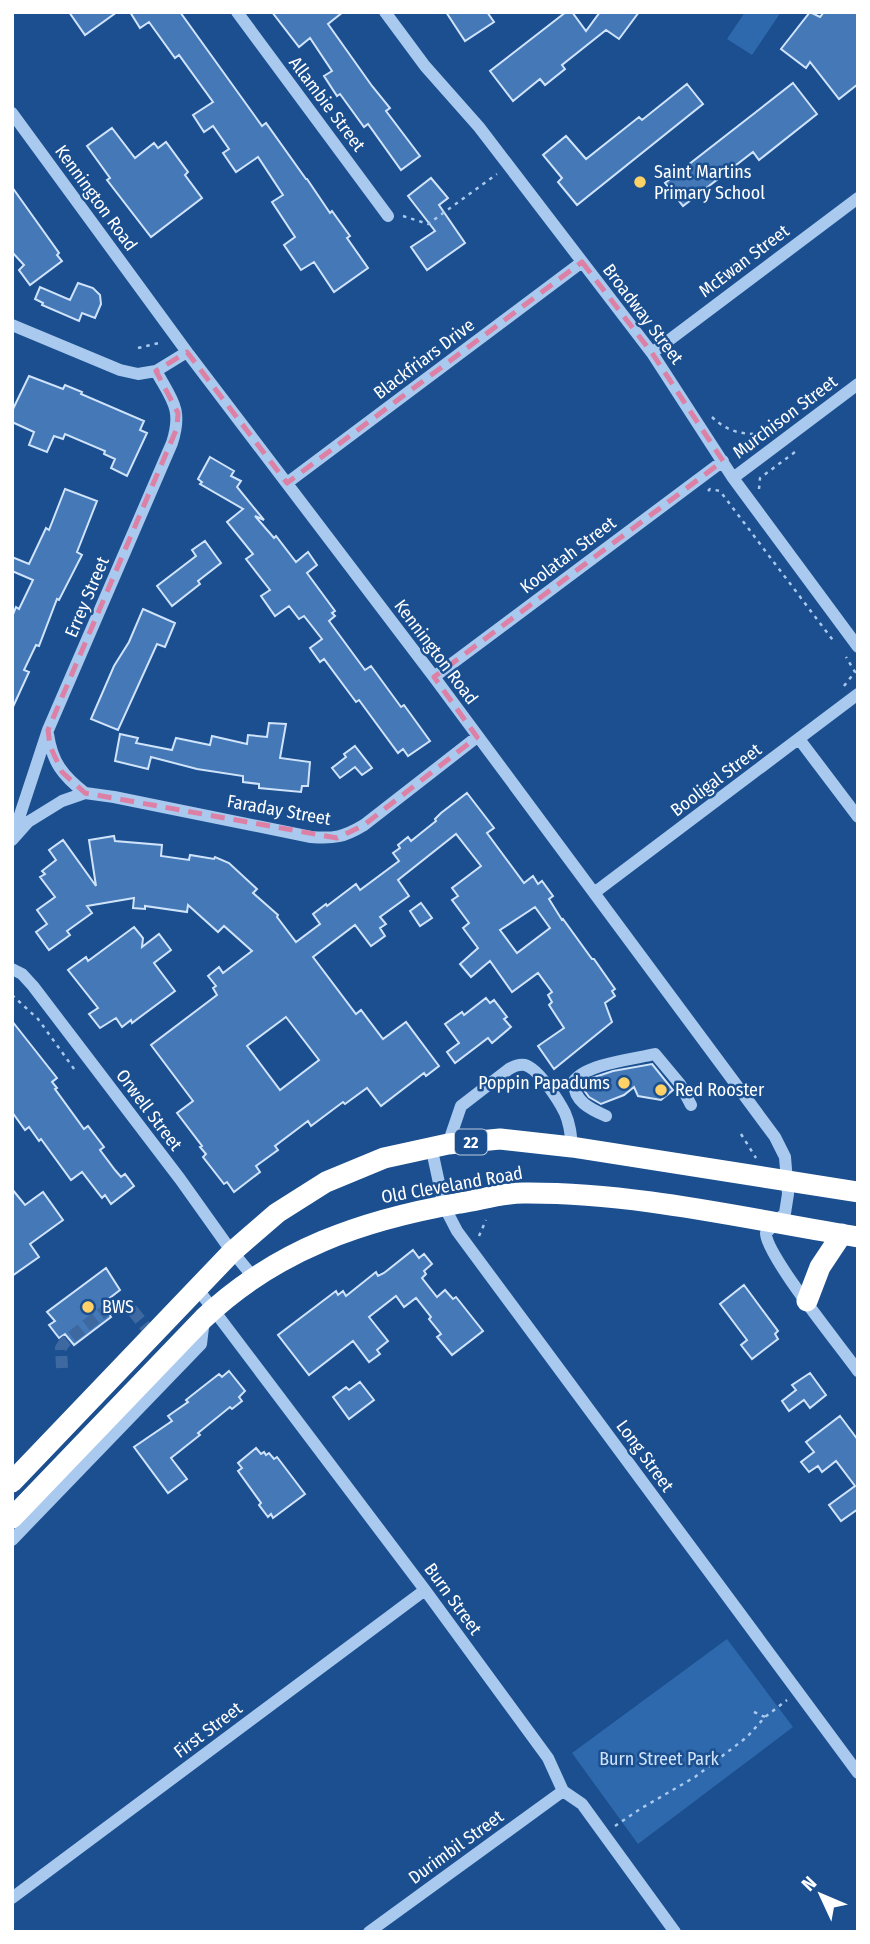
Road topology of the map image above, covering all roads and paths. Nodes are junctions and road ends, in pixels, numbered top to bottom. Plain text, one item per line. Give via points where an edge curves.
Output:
1 (237, 12) edge
2 (385, 12) edge
3 (12, 113) edge
4 (508, 166) junction
5 (858, 198) edge
6 (388, 216) joint
7 (582, 262) junction
8 (12, 325) edge
9 (159, 343) dead end
10 (138, 348) dead end
11 (187, 352) junction
12 (652, 353) junction
13 (156, 371) junction
14 (858, 384) edge
15 (706, 408) dead end
16 (778, 428) dead end
17 (793, 448) dead end
18 (723, 461) junction
19 (733, 478) junction
20 (287, 483) junction
21 (719, 483) dead end
22 (718, 491) junction
23 (764, 497) dead end
24 (699, 498) dead end
25 (838, 646) dead end
26 (858, 648) edge
27 (846, 657) dead end
28 (433, 677) junction
29 (839, 692) dead end
30 (858, 694) edge
31 (48, 730) junction
32 (477, 737) junction
33 (799, 739) junction
34 (85, 793) junction
35 (858, 817) edge
36 (12, 840) edge
37 (594, 893) junction
38 (12, 969) edge
39 (12, 995) edge
40 (77, 1073) dead end
41 (691, 1105) dead end
42 (606, 1116) dead end
43 (741, 1134) dead end
44 (440, 1145) junction
45 (572, 1147) junction
46 (756, 1159) dead end
47 (786, 1181) junction
48 (858, 1192) edge
49 (444, 1206) junction
50 (486, 1220) dead end
51 (775, 1223) junction
52 (850, 1236) edge
53 (477, 1238) dead end
54 (232, 1252) junction
55 (254, 1278) junction
56 (197, 1288) junction
57 (807, 1301) junction
58 (208, 1314) junction
59 (858, 1371) edge
60 (12, 1482) edge
61 (13, 1517) edge
62 (12, 1541) edge
63 (425, 1590) junction
64 (798, 1692) junction
65 (754, 1712) dead end
66 (765, 1717) junction
67 (858, 1773) edge
68 (563, 1791) junction
69 (604, 1834) junction
70 (12, 1898) edge
71 (369, 1932) edge
72 (675, 1932) edge

1 - 6 street, Allambie Street
2 - 4 street, Broadway Street
3 - 11 street, Kennington Road
4 - 6 path via 428,224
4 - 7 street, Broadway Street
5 - 12 street, McEwan Street
7 - 12 street, Broadway Street
7 - 20 street, Blackfriars Drive
8 - 13 street via 120,370
9 - 10 path
11 - 13 street
11 - 20 street, Kennington Road
12 - 18 street, Broadway Street
13 - 31 street, Errey Street via 177,414 177,428
14 - 19 street, Murchison Street
15 - 16 path via 713,419 733,432 754,435
17 - 23 path via 795,452 760,478 758,488
18 - 19 street, Broadway Street
18 - 28 street, Koolatah Street
19 - 26 street, Broadway Street
20 - 28 street, Kennington Road
21 - 22 path
22 - 24 path via 710,489
22 - 25 path
27 - 29 path via 855,672
28 - 32 street, Kennington Road
30 - 33 street, Booligal Street
31 - 34 street via 54,759
31 - 36 street, Errey Street
32 - 34 street, Faraday Street via 364,825 337,838 311,837
32 - 37 street, Kennington Road
33 - 35 street
33 - 37 street, Booligal Street
34 - 36 street via 43,811
37 - 47 street, Kennington Road via 775,1137 783,1151
38 - 54 street, Orwell Street via 33,986
39 - 40 path via 38,1019
41 - 42 street via 655,1054 578,1076 575,1094
43 - 46 path
44 - 45 highway, Old Cleveland Road / 22 via 500,1139
44 - 45 street via 461,1106 509,1069 524,1065 545,1082 565,1112
44 - 49 street, Long Street
44 - 54 highway, Old Cleveland Road / 22 via 384,1158 326,1182 277,1213
45 - 47 highway, Old Cleveland Road / 22
47 - 48 highway, Old Cleveland Road / 22
47 - 51 street, Kennington Road via 785,1213
49 - 51 highway, Old Cleveland Road via 519,1193 569,1194 635,1199
49 - 55 highway, Old Cleveland Road via 358,1227 298,1252
49 - 64 street, Long Street via 457,1231
50 - 53 path
51 - 52 highway, Old Cleveland Road
51 - 57 street, Kennington Road via 765,1235 770,1250
52 - 57 highway via 820,1267
54 - 55 street, Orwell Street
54 - 56 highway, Old Cleveland Road / 22
55 - 58 highway, Old Cleveland Road
56 - 58 street, Burn Street
56 - 60 highway, Old Cleveland Road / 22
57 - 59 street
58 - 61 highway, Old Cleveland Road
58 - 62 street via 201,1344
58 - 63 street, Burn Street
63 - 68 street, Burn Street via 548,1758
63 - 70 street, First Street
64 - 66 path
64 - 67 street, Long Street
65 - 66 path
66 - 69 path via 695,1777
68 - 69 street, Burn Street via 582,1804
68 - 71 street, Durimbil Street
69 - 72 street, Burn Street

